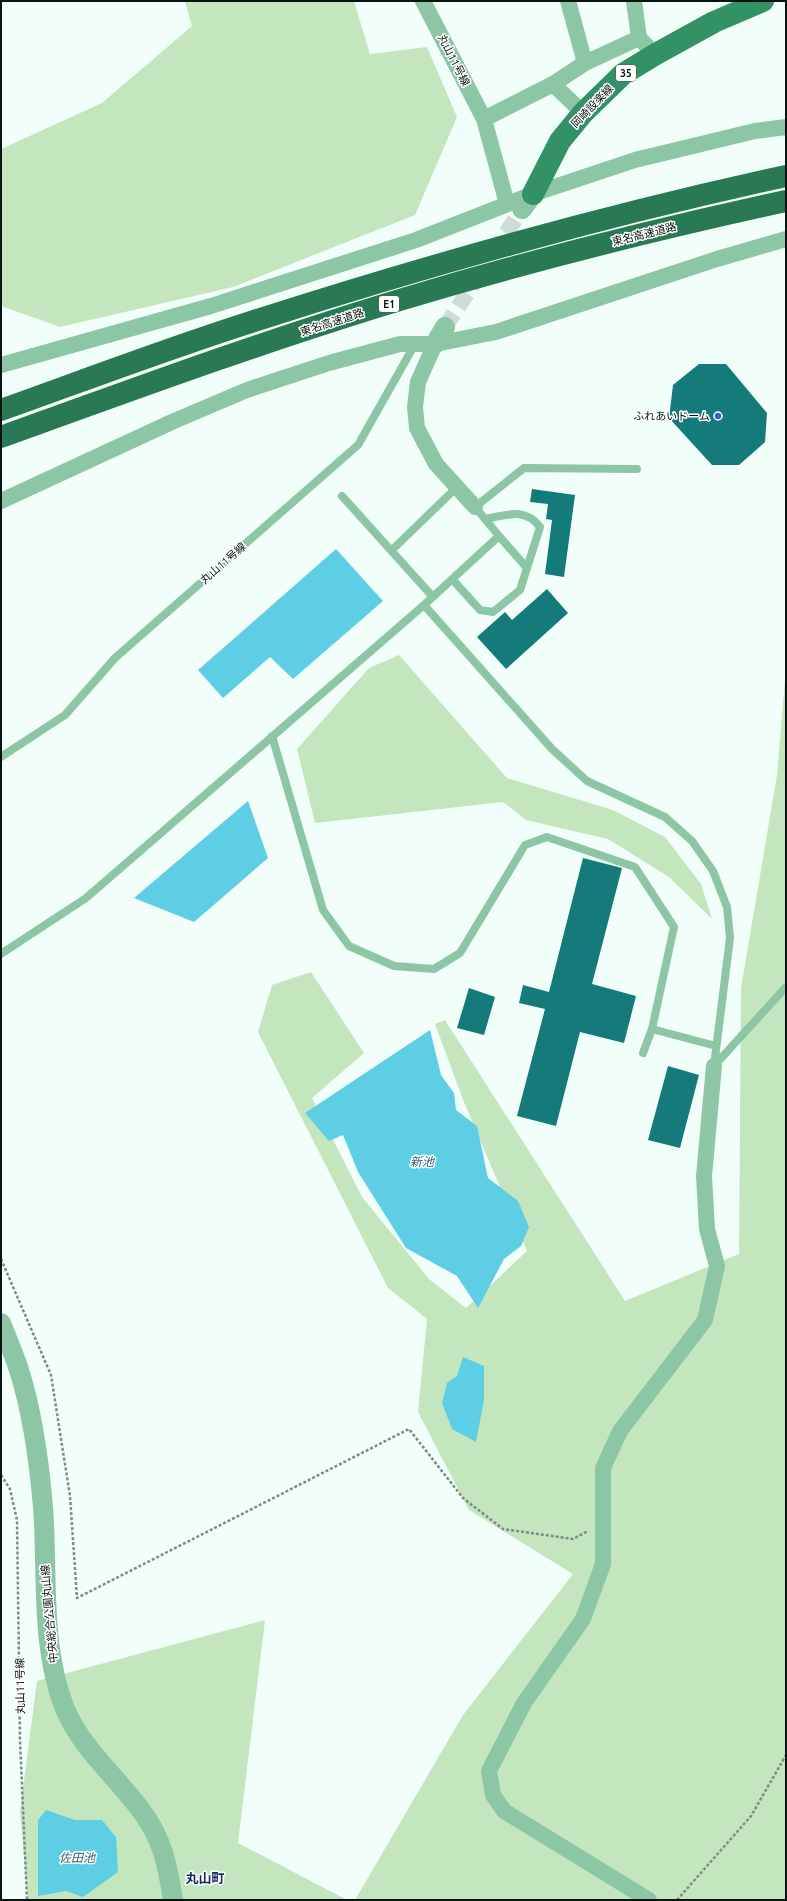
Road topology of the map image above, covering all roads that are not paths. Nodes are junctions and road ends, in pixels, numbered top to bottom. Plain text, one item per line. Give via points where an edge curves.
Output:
1 (423, 1) edge
2 (568, 1) edge
3 (634, 1) edge
4 (763, 1) edge
5 (639, 38) junction
6 (656, 54) junction
7 (584, 63) junction
8 (553, 84) junction
9 (583, 113) junction
10 (484, 120) junction
11 (786, 127) edge
12 (786, 176) edge
13 (786, 201) edge
14 (521, 202) junction
15 (786, 239) edge
16 (440, 336) junction
17 (415, 344) junction
18 (1, 365) edge
19 (1, 410) edge
20 (1, 437) edge
21 (637, 469) dead end
22 (457, 487) junction
23 (342, 496) dead end
24 (1, 501) edge
25 (480, 513) junction
26 (500, 536) junction
27 (392, 550) junction
28 (527, 568) junction
29 (452, 579) junction
30 (433, 597) junction
31 (424, 605) junction
32 (272, 736) junction
33 (1, 757) edge
34 (1, 954) edge
35 (786, 987) edge
36 (652, 1029) junction
37 (716, 1046) junction
38 (643, 1053) dead end
39 (714, 1066) junction
40 (1, 1323) edge
41 (173, 1900) edge
42 (649, 1900) edge

1 - 10 street, 丸山11号線
2 - 7 street
3 - 5 street
4 - 6 main road, 岡崎設楽線 / 35 via 714,22
5 - 6 street
5 - 7 street
6 - 9 main road, 岡崎設楽線 / 35 via 624,74
7 - 8 street
8 - 9 street
8 - 10 street
9 - 14 main road, 岡崎設楽線 / 35 via 560,141
10 - 14 street, 丸山11号線
11 - 14 street via 755,131 635,160
12 - 19 highway, E1 via 697,195 401,275 251,322
13 - 20 highway, 東名高速道路 / E1 via 548,258 402,300 256,347
14 - 18 street via 416,240 218,303
15 - 16 street via 717,259 496,332
16 - 17 street
16 - 22 street via 418,382 415,407 417,428 436,464
17 - 24 street via 400,344 329,363 247,390
17 - 33 lane, 丸山11号線 via 358,445 115,658 65,715
21 - 25 lane via 524,468
22 - 25 street
22 - 27 lane
23 - 27 lane
25 - 26 lane
25 - 28 lane via 521,513 533,518 540,527
26 - 28 lane
26 - 29 lane
27 - 30 lane
28 - 29 lane via 520,590 493,612 480,610
29 - 30 lane
30 - 31 lane
31 - 32 lane
31 - 37 lane via 552,749 588,781 665,817 692,841 713,871 727,908 730,938
32 - 34 lane via 86,898
32 - 36 lane via 323,910 349,946 394,966 434,969 460,953 525,845 547,837 635,867 674,927
35 - 39 lane
36 - 37 lane
36 - 38 lane
37 - 39 lane
39 - 42 street via 704,1176 707,1229 717,1266 705,1320 620,1430 603,1468 603,1564 583,1619 524,1703 489,1771 493,1795 504,1811
40 - 41 street, 中央総合公園丸山線 via 19,1368 36,1443 43,1508 51,1661 61,1695 79,1734 137,1805 153,1829 166,1859

